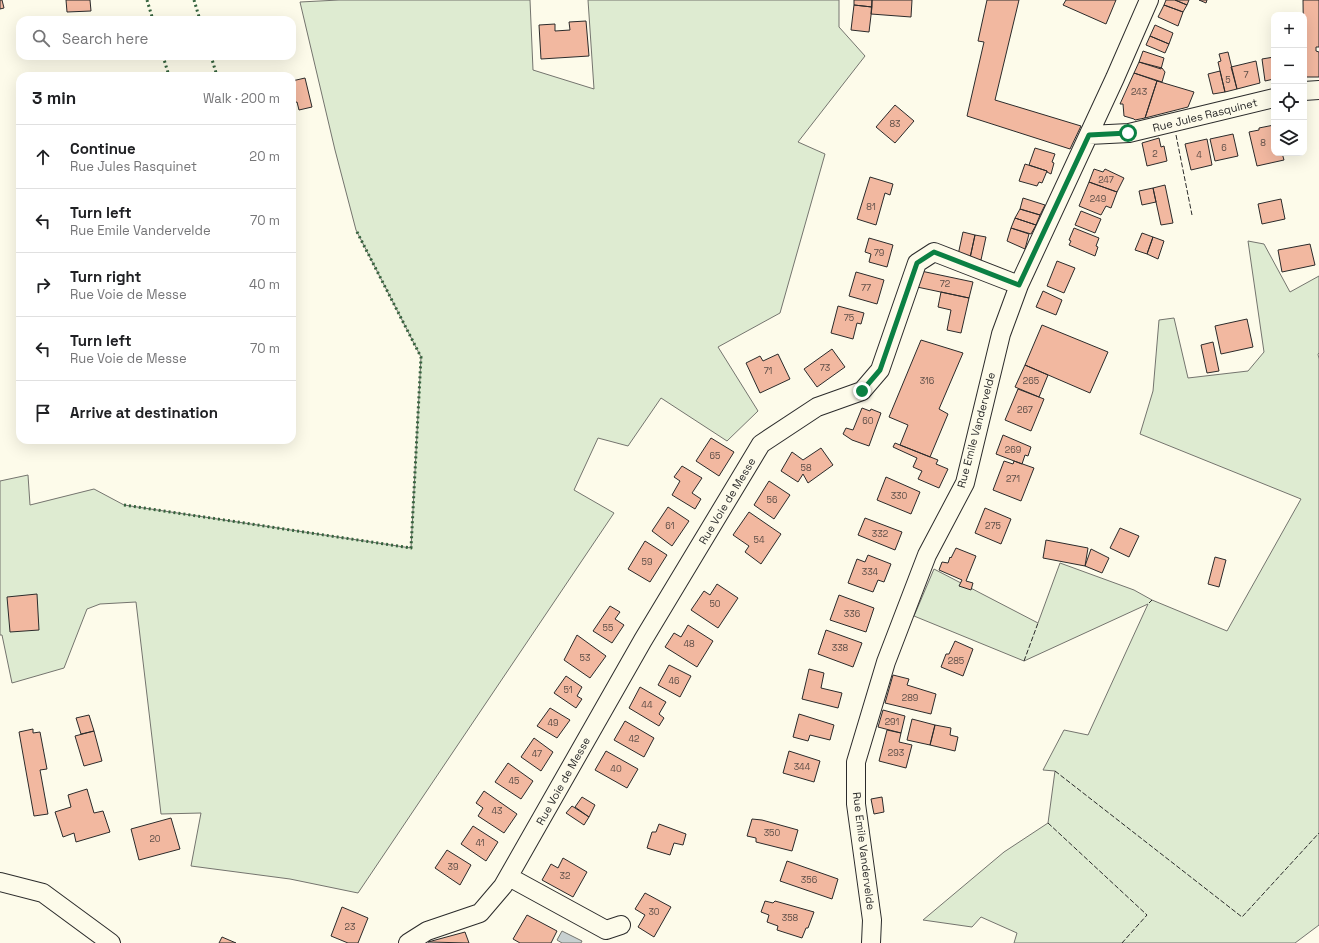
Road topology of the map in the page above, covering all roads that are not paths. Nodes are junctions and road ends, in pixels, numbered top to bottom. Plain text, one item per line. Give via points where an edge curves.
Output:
1 (1149, 0) edge
2 (1319, 90) edge
3 (1307, 91) edge
4 (1271, 99) edge
5 (1089, 135) junction
6 (1019, 285) junction
7 (509, 877) junction
8 (0, 882) edge
9 (621, 925) dead end
10 (111, 943) edge
11 (408, 943) edge
12 (871, 943) edge

1 - 5 street, Rue Emile Vandervelde
2 - 3 street
4 - 5 street, Rue Jules Rasquinet via 1128,133
5 - 6 street, Rue Emile Vandervelde
6 - 7 street, Rue Voie de Messe via 934,252 917,263 880,370 862,391 817,407 761,444 643,640
6 - 12 street, Rue Emile Vandervelde via 1001,334 964,483 927,555 886,662 856,762 856,804 872,920
7 - 9 street via 606,930
7 - 11 street, Rue Voie de Messe via 480,913 427,931
8 - 10 street via 43,893

